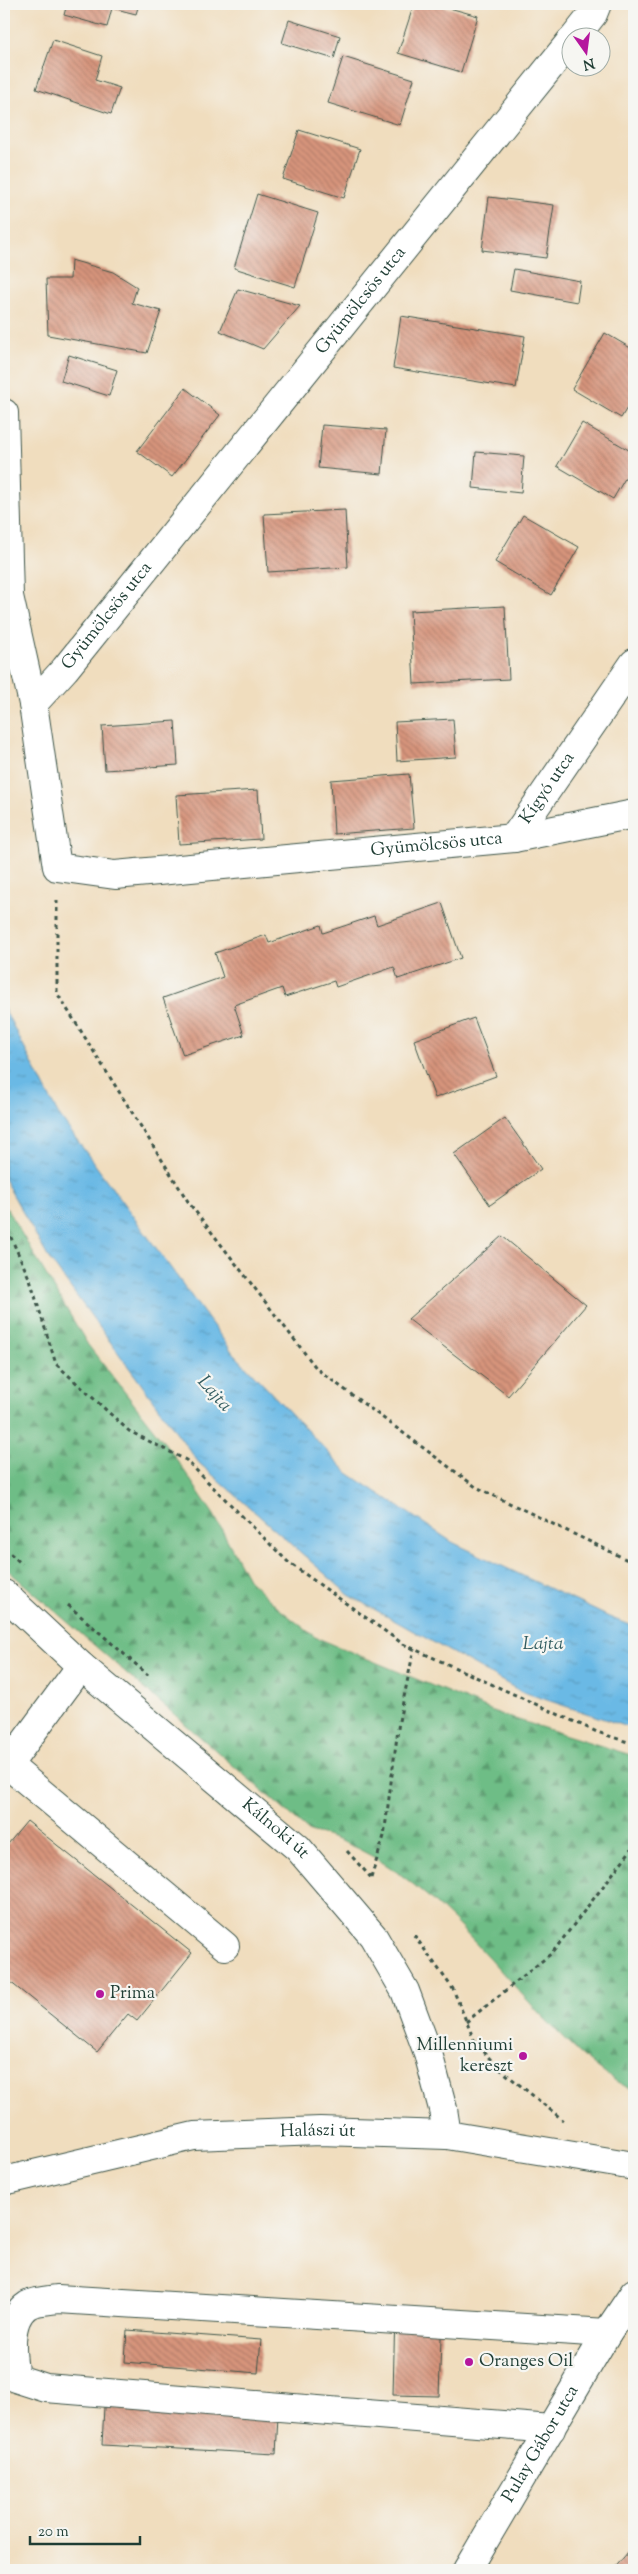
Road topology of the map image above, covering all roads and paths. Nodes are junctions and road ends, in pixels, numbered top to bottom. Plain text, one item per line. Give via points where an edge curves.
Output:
1 (597, 4) edge
2 (582, 28) edge
3 (560, 54) edge
4 (4, 413) edge
5 (634, 663) edge
6 (33, 704) junction
7 (634, 814) edge
8 (514, 838) junction
9 (57, 867) junction
10 (4, 1222) edge
11 (634, 1563) edge
12 (4, 1594) edge
13 (414, 1649) junction
14 (81, 1666) junction
15 (634, 1744) edge
16 (634, 1846) edge
17 (376, 1886) dead end
18 (410, 1931) dead end
19 (225, 1946) dead end
20 (466, 2022) junction
21 (564, 2121) dead end
22 (447, 2135) junction
23 (634, 2166) edge
24 (4, 2181) edge
25 (634, 2293) edge
26 (607, 2333) junction
27 (551, 2429) junction
28 (467, 2570) edge

1 - 2 street
3 - 6 street, Gyümölcsös utca via 65,669
4 - 6 street via 9,596
5 - 8 street, Kígyó utca
6 - 9 street
7 - 8 street, Kígyó utca
8 - 9 street, Gyümölcsös utca via 115,875
9 - 11 path via 57,993 189,1203 318,1369 476,1487
10 - 13 path via 30,1280 56,1364 129,1431 186,1460 288,1562
12 - 14 street, Kálnoki út
13 - 15 path via 597,1732
13 - 17 path via 399,1721 384,1836 371,1878
14 - 19 street via 8,1765
14 - 22 street, Kálnoki út via 298,1848 373,1936 405,1991 428,2053
16 - 20 path via 552,1953
18 - 20 path via 453,1990
20 - 21 path via 474,2040 495,2065
22 - 23 street, Halászi út
22 - 24 street, Halászi út via 320,2131 194,2136
25 - 26 street, Pulay Gábor utca
26 - 27 street, Pulay Gábor utca
26 - 27 street via 58,2299 28,2305 17,2318 10,2348 15,2378 46,2388
27 - 28 street, Pulay Gábor utca

